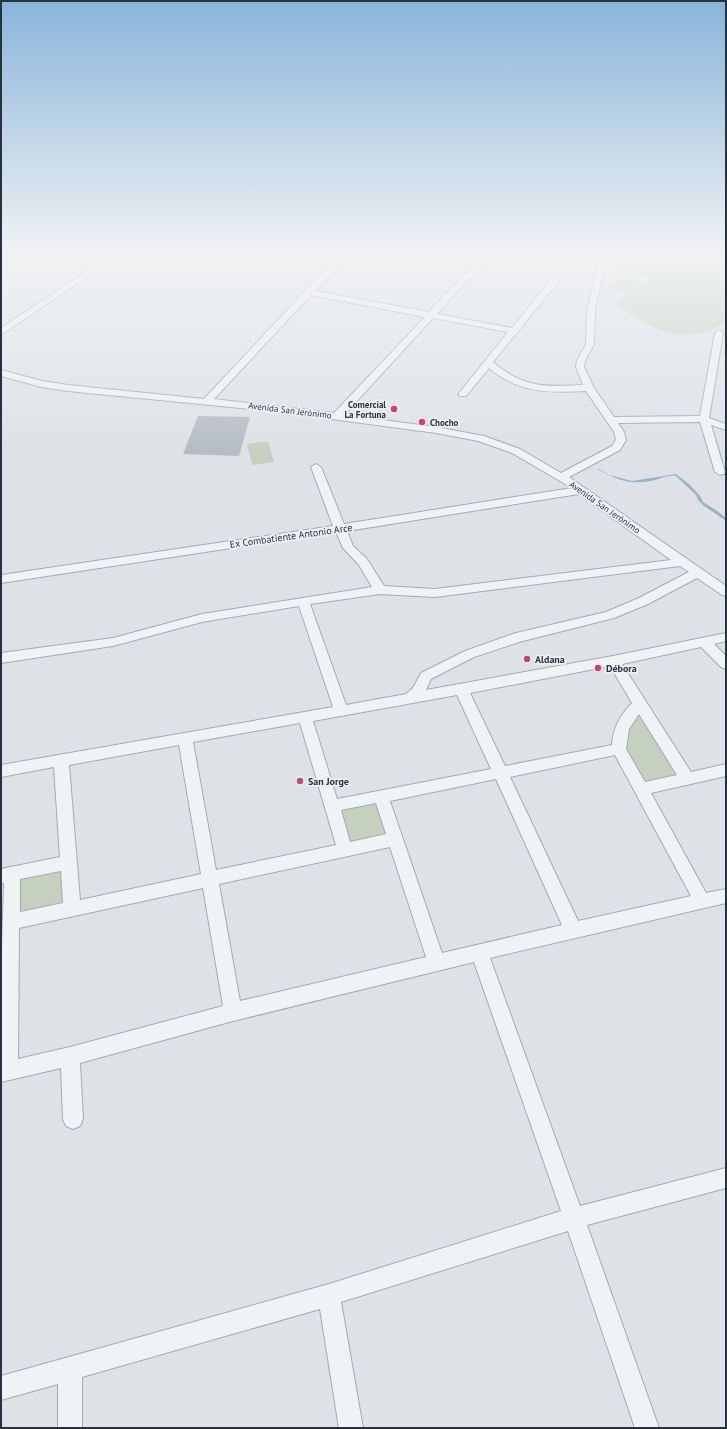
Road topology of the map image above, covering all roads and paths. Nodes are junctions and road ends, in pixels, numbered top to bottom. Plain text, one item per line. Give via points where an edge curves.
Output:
1 (21, 319) edge
2 (284, 319) edge
3 (429, 319) edge
4 (451, 319) edge
5 (524, 319) edge
6 (591, 319) edge
7 (514, 331) junction
8 (1, 332) edge
9 (719, 333) dead end
10 (489, 363) junction
11 (1, 373) edge
12 (589, 388) junction
13 (463, 394) dead end
14 (207, 401) junction
15 (337, 416) junction
16 (611, 420) junction
17 (704, 420) junction
18 (726, 427) edge
19 (316, 467) dead end
20 (720, 472) dead end
21 (561, 477) junction
22 (581, 490) junction
23 (340, 528) junction
24 (682, 562) junction
25 (697, 573) junction
26 (1, 579) edge
27 (380, 590) junction
28 (726, 592) edge
29 (303, 601) junction
30 (726, 637) edge
31 (704, 642) junction
32 (1, 658) edge
33 (613, 661) junction
34 (726, 664) edge
35 (462, 690) junction
36 (410, 698) junction
37 (640, 704) junction
38 (341, 710) junction
39 (305, 717) junction
40 (185, 738) junction
41 (618, 749) junction
42 (61, 760) junction
43 (726, 770) edge
44 (1, 771) edge
45 (501, 773) junction
46 (686, 779) junction
47 (641, 789) junction
48 (381, 796) junction
49 (332, 806) junction
50 (394, 839) junction
51 (345, 850) junction
52 (69, 862) junction
53 (6, 875) edge
54 (210, 879) junction
55 (726, 896) edge
56 (702, 901) junction
57 (72, 908) junction
58 (11, 922) junction
59 (573, 930) junction
60 (480, 954) junction
61 (437, 964) junction
62 (233, 1012) junction
63 (70, 1056) junction
64 (4, 1071) edge
65 (73, 1119) dead end
66 (726, 1178) edge
67 (574, 1218) junction
68 (329, 1295) junction
69 (70, 1368) junction
70 (1, 1388) edge
71 (70, 1428) edge
72 (351, 1428) edge
73 (647, 1428) edge

1 - 8 street
2 - 14 street
3 - 15 street
4 - 7 street
5 - 7 street
6 - 12 street via 590,344 580,367
7 - 10 street
9 - 17 street
10 - 12 street via 504,375 522,384 552,388
10 - 13 street
11 - 14 street, Avenida San Jerónimo via 68,388
12 - 16 street
14 - 15 street, Avenida San Jerónimo
15 - 21 street, Avenida San Jerónimo via 480,438 516,451
16 - 17 street
16 - 21 street via 621,440 616,448
17 - 18 street
17 - 20 street
19 - 23 street
21 - 22 street, Avenida San Jerónimo
22 - 23 street, Ex Combatiente Antonio Arce
22 - 24 street, Avenida San Jerónimo
23 - 26 street, Ex Combatiente Antonio Arce
23 - 27 street via 347,546 361,561
24 - 25 street, Avenida San Jerónimo
24 - 27 street via 435,593 414,594
25 - 28 street, Avenida San Jerónimo
25 - 36 street via 658,594 609,615 511,639 482,649 426,676 421,689
27 - 29 street
29 - 32 street via 202,618 113,642
29 - 38 street
30 - 31 street
31 - 33 street
31 - 34 street
33 - 35 street
33 - 37 street
35 - 36 street
35 - 45 street
36 - 38 street
37 - 41 street via 624,723 619,735
37 - 46 street
38 - 39 street
39 - 40 street
39 - 49 street
40 - 42 street
40 - 54 street
41 - 45 street
41 - 47 street
42 - 44 street
42 - 52 street
43 - 46 street
45 - 48 street
45 - 59 street
46 - 47 street
47 - 56 street
48 - 49 street
48 - 50 street
49 - 51 street
50 - 51 street
50 - 61 street
51 - 54 street
52 - 53 street
52 - 57 street
53 - 58 street
54 - 57 street
54 - 62 street
55 - 56 street
56 - 59 street
57 - 58 street
58 - 64 street
59 - 60 street
60 - 61 street
60 - 67 street
61 - 62 street
62 - 63 street
63 - 64 street
63 - 65 street
66 - 67 street
67 - 68 street
67 - 73 street
68 - 69 street
68 - 72 street
69 - 70 street
69 - 71 street

